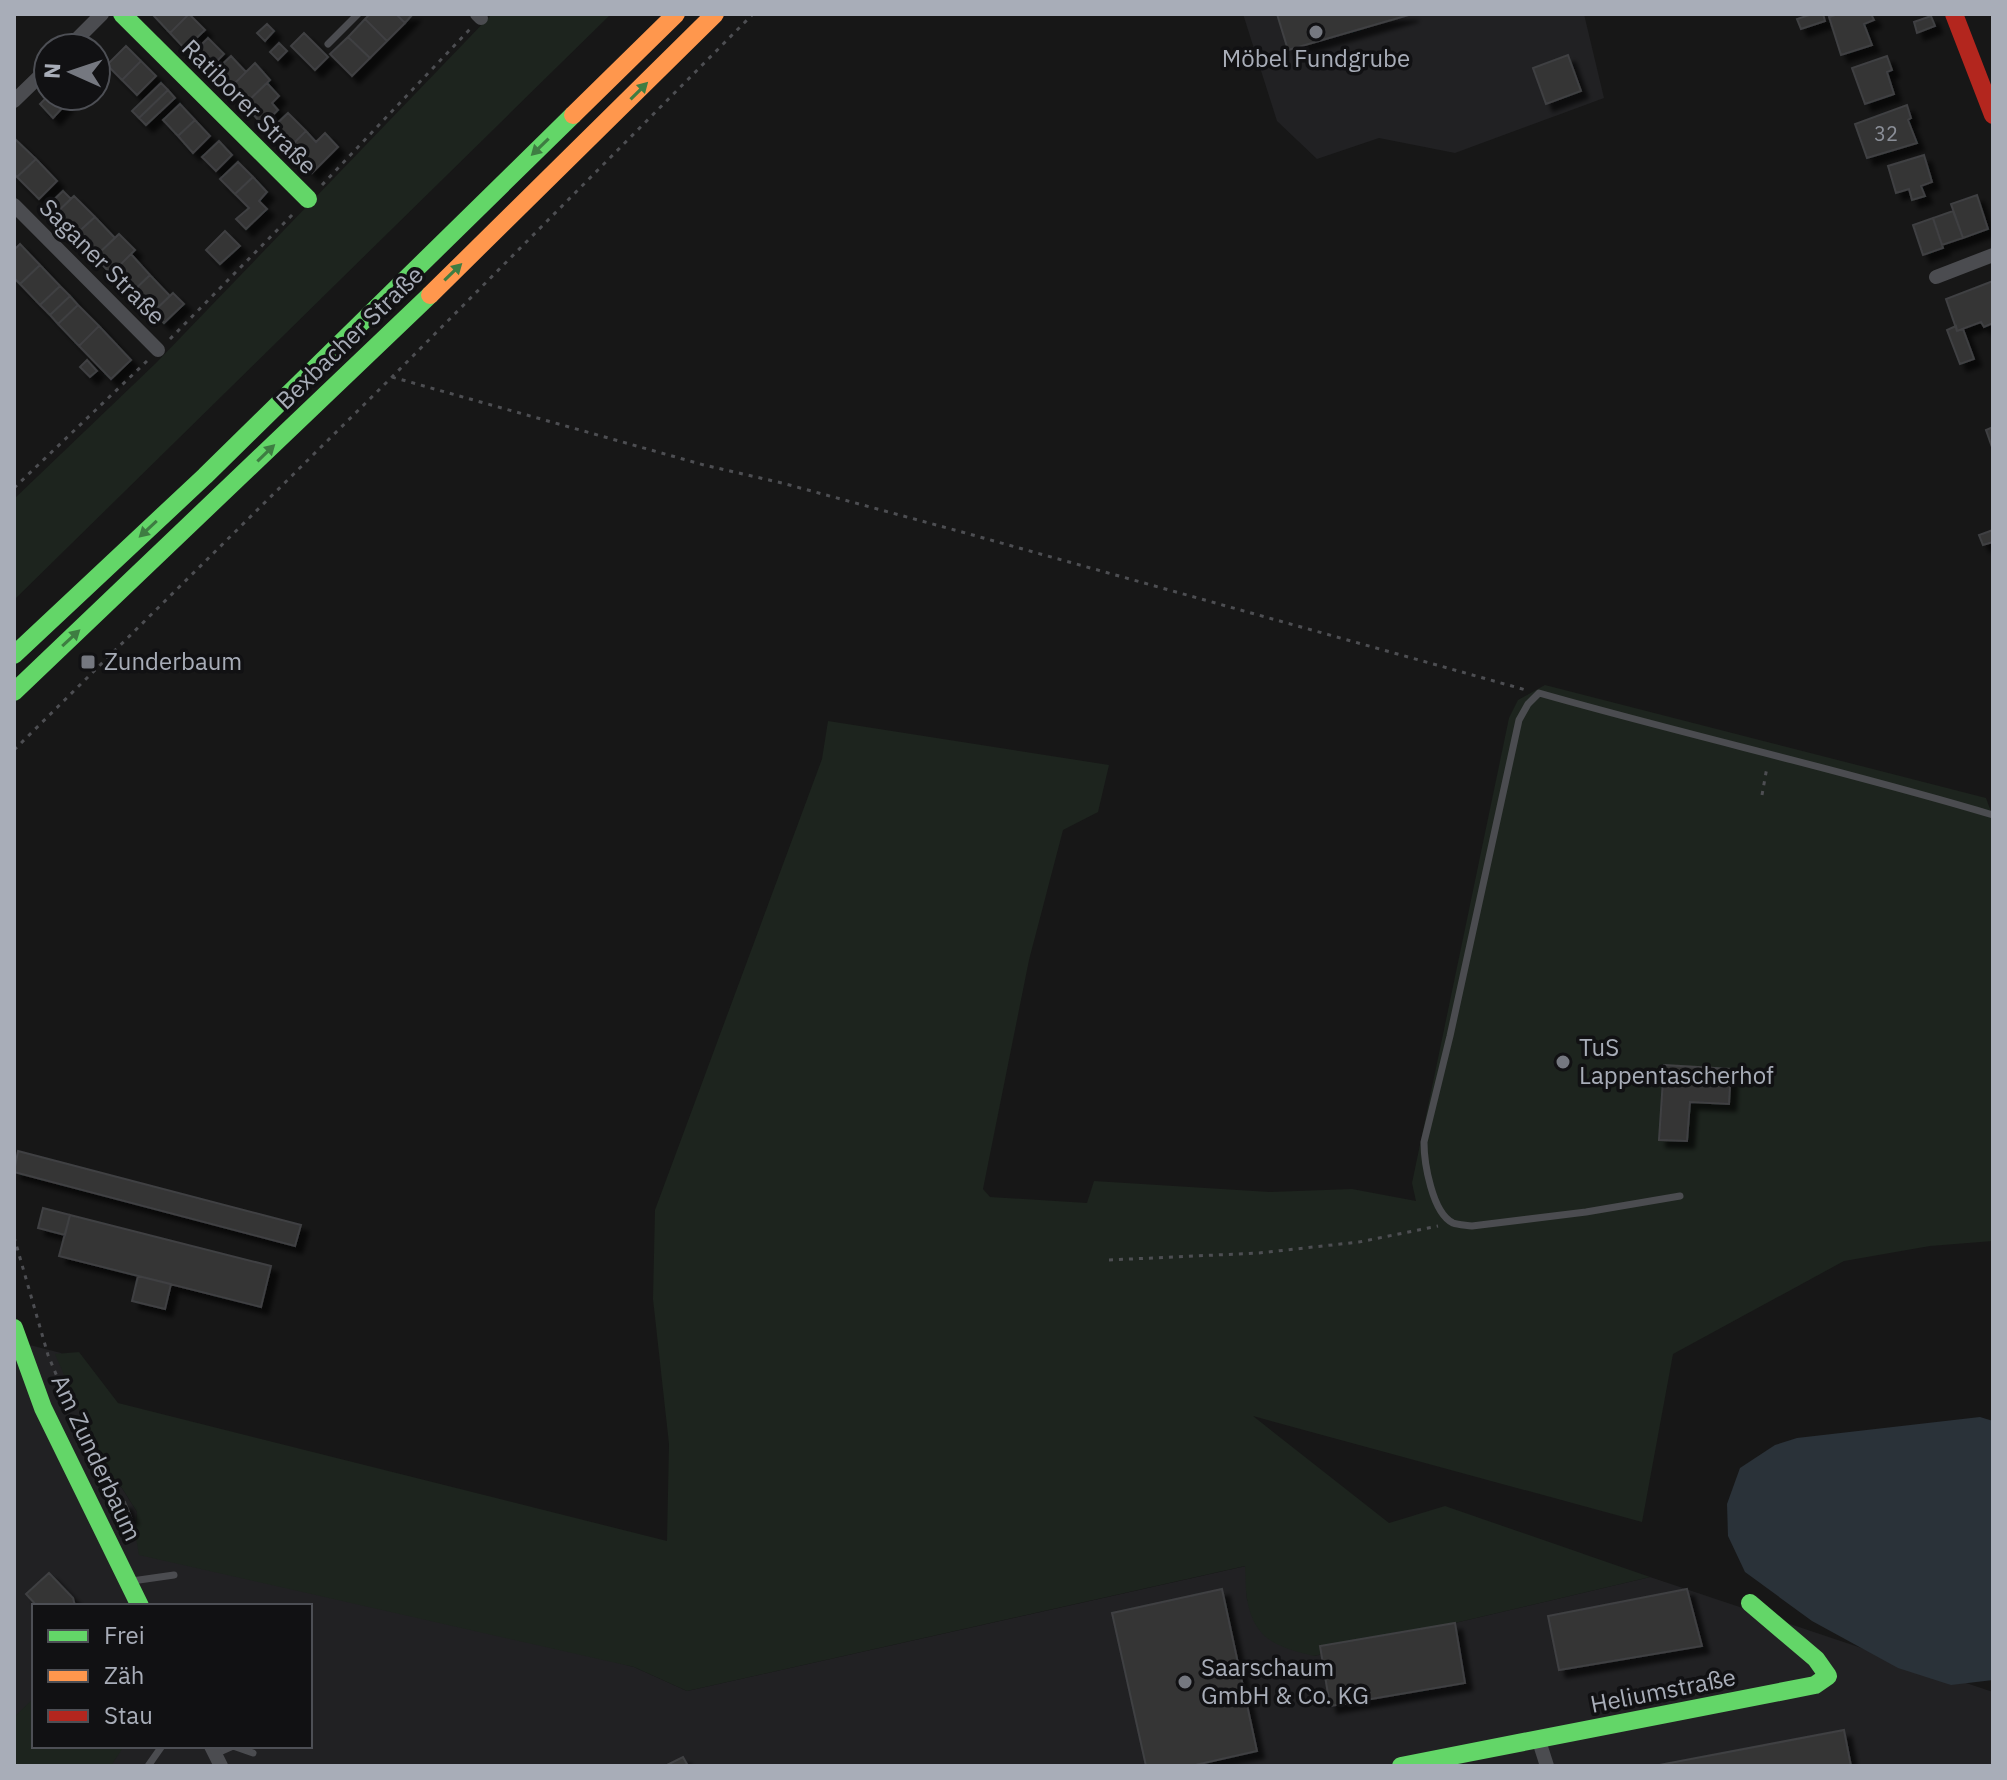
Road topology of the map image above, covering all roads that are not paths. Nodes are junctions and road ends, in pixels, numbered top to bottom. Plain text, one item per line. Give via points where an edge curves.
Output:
1 (102, 14) edge
2 (122, 14) edge
3 (358, 14) edge
4 (676, 14) edge
5 (715, 14) edge
6 (1954, 14) edge
7 (84, 32) edge
8 (328, 44) dead end
9 (32, 84) edge
10 (14, 101) edge
11 (1993, 115) edge
12 (308, 199) road end
13 (14, 205) edge
14 (1993, 255) edge
15 (1936, 277) dead end
16 (158, 350) road end
17 (14, 655) edge
18 (14, 692) edge
19 (1993, 815) edge
20 (1680, 1196) dead end
21 (14, 1328) edge
22 (174, 1575) dead end
23 (127, 1582) junction
24 (1750, 1603) dead end
25 (139, 1604) edge
26 (1539, 1741) junction
27 (161, 1748) edge
28 (239, 1748) edge
29 (253, 1753) dead end
30 (148, 1766) edge
31 (1401, 1766) edge
32 (1547, 1766) edge

1 - 7 street
2 - 12 main road, Ratiborer Straße
3 - 8 lane
4 -> 17 main road, Bexbacher Straße via 205,476
18 -> 5 main road, Bexbacher Straße via 210,508
6 - 11 main road
9 - 10 street
13 - 16 street, Saganer Straße
14 - 15 street
19 - 20 lane via 1539,693 1528,704 1519,720 1424,1142 1430,1183 1442,1213 1453,1223 1472,1226
21 - 23 main road, Am Zunderbaum via 43,1408
22 - 23 lane
23 - 25 main road, Am Zunderbaum
24 - 26 main road, Heliumstraße via 1816,1659 1828,1676 1815,1685
26 - 31 main road, Heliumstraße
26 - 32 street
27 - 30 lane
28 - 29 lane

